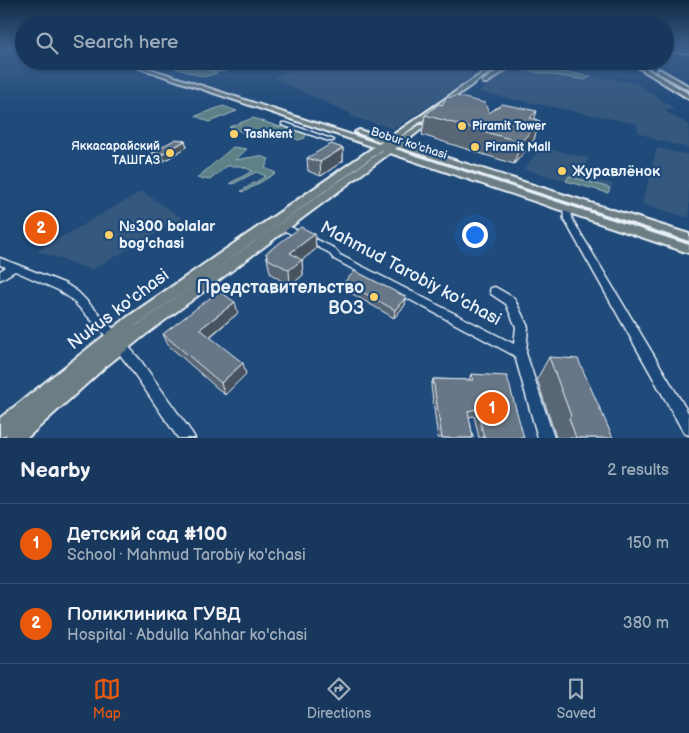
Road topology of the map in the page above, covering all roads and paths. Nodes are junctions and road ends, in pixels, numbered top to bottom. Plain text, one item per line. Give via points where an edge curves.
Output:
1 (148, 70) edge
2 (164, 70) edge
3 (488, 70) edge
4 (491, 70) edge
5 (495, 70) edge
6 (500, 70) edge
7 (645, 70) edge
8 (657, 70) edge
9 (689, 88) edge
10 (465, 90) junction
11 (230, 91) junction
12 (221, 94) junction
13 (689, 97) edge
14 (284, 124) dead end
15 (331, 140) dead end
16 (390, 146) junction
17 (532, 192) junction
18 (567, 209) junction
19 (284, 227) junction
20 (689, 238) edge
21 (689, 249) edge
22 (0, 261) edge
23 (14, 267) junction
24 (0, 276) edge
25 (495, 290) dead end
26 (117, 341) junction
27 (520, 353) junction
28 (689, 428) edge
29 (0, 429) edge
30 (14, 438) edge
31 (187, 438) edge
32 (546, 438) edge

1 - 12 main road, Bobur ko'chasi
2 - 11 main road, Bobur ko'chasi
3 - 10 main road
4 - 10 main road
5 - 10 main road
6 - 10 main road
7 - 13 main road
8 - 9 main road
10 - 16 main road
11 - 12 main road
11 - 16 main road, Bobur ko'chasi
12 - 16 main road, Bobur ko'chasi
14 - 15 street
16 - 17 main road, Bobur ko'chasi
16 - 19 main road, Nukus ko'chasi
16 - 26 main road, Nukus ko'chasi
17 - 18 main road, Bobur ko'chasi
17 - 20 main road, Bobur ko'chasi
18 - 21 main road, Bobur ko'chasi
18 - 28 street via 568,219
19 - 26 main road, Nukus ko'chasi
19 - 27 street, Mahmud Tarobiy ko'chasi
22 - 23 street
23 - 24 street
23 - 26 street via 68,291
25 - 27 street, Mahmud Tarobiy ko'chasi via 510,301 522,326
26 - 29 main road, Nukus ko'chasi
26 - 30 main road, Nukus ko'chasi
26 - 31 street
27 - 32 street, Mahmud Tarobiy ko'chasi

